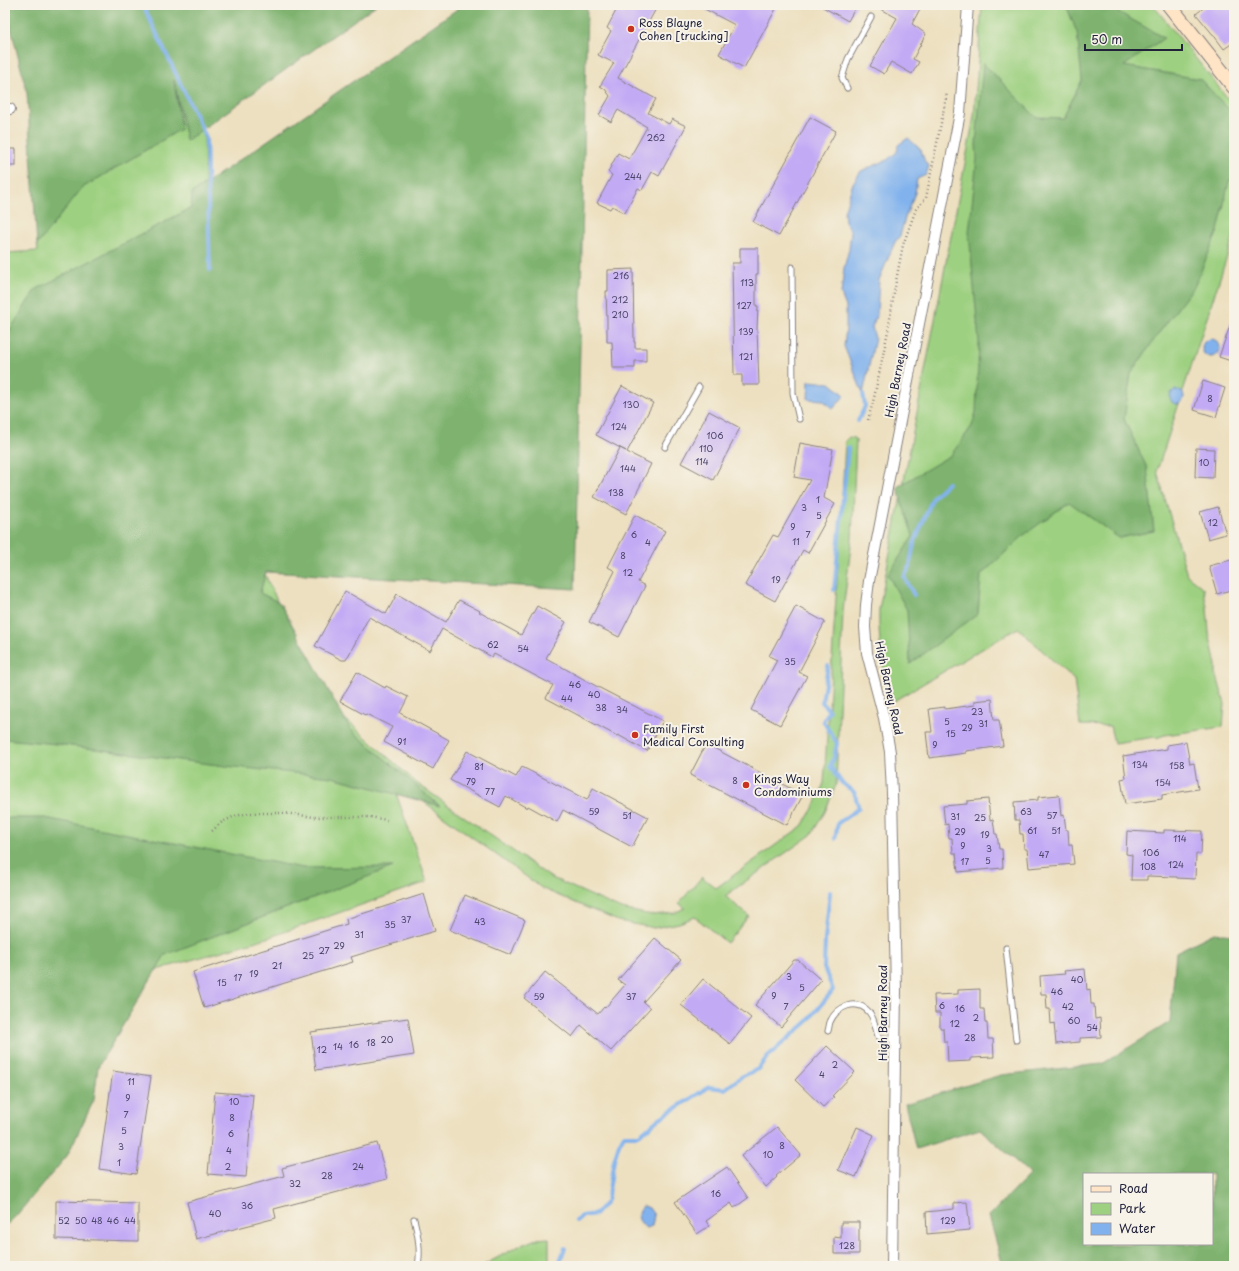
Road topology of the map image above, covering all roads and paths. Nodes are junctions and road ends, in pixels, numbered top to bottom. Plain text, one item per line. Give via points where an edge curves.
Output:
1 (968, 5) edge
2 (1169, 5) edge
3 (871, 17) dead end
4 (1234, 87) edge
5 (846, 88) dead end
6 (947, 93) dead end
7 (792, 267) dead end
8 (699, 387) dead end
9 (799, 419) dead end
10 (868, 420) dead end
11 (664, 447) dead end
12 (387, 820) dead end
13 (212, 831) dead end
14 (1006, 948) dead end
15 (828, 1031) dead end
16 (896, 1040) junction
17 (1016, 1040) dead end
18 (414, 1219) dead end
19 (418, 1266) edge
20 (892, 1266) edge

1 - 16 street, High Barney Road via 960,113 866,605 867,653 890,752
2 - 4 street
3 - 5 lane via 848,59 842,78
6 - 10 path via 926,198 916,209 903,245 888,331
7 - 9 lane via 793,393
8 - 11 lane
12 - 13 path via 370,817 250,813 222,822
14 - 17 lane
15 - 16 lane via 830,1022 841,1008 858,1005 869,1012 878,1036
16 - 20 street, High Barney Road
18 - 19 lane via 419,1241

